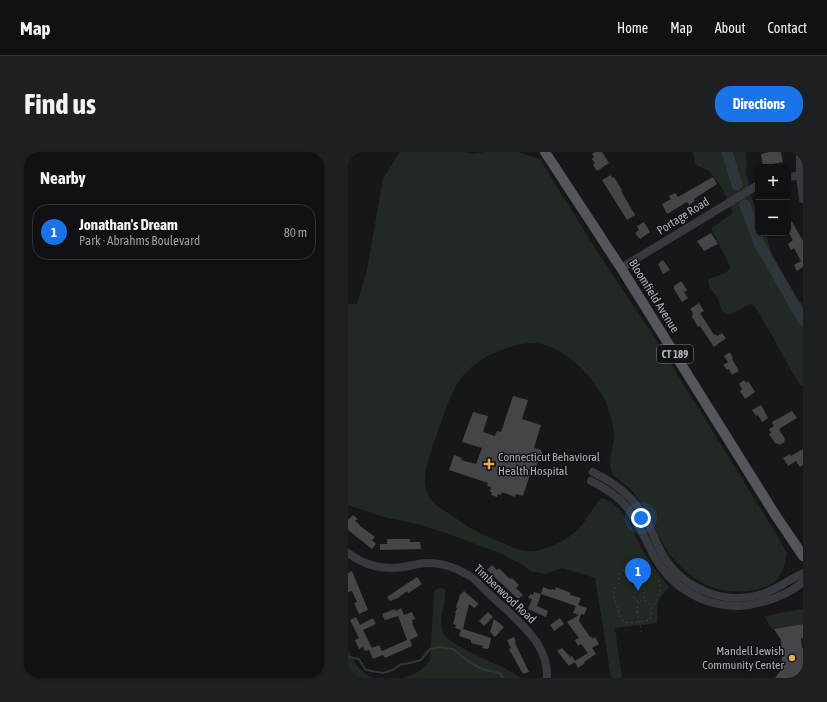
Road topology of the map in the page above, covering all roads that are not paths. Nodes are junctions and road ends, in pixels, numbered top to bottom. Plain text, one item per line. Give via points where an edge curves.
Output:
1 (545, 152) edge
2 (800, 152) edge
3 (801, 176) edge
4 (791, 177) edge
5 (755, 187) edge
6 (803, 199) edge
7 (621, 268) junction
8 (593, 472) dead end
9 (591, 480) dead end
10 (348, 553) edge
11 (803, 556) edge
12 (803, 573) edge
13 (803, 582) edge
14 (547, 678) edge

1 - 7 main road, Bloomfield Avenue / CT 189
2 - 3 street
3 - 4 street
3 - 6 street
5 - 7 street, Portage Road
7 - 11 main road, Bloomfield Avenue / CT 189
8 - 12 street via 615,484 635,504 669,564 682,578 699,589 730,598 751,597 771,591
9 - 13 street via 626,506 641,528 658,563 684,591 713,603 743,606 772,599
10 - 14 street, Timberwood Road via 357,560 373,565 393,568 429,563 445,565 464,572 531,634 545,660

